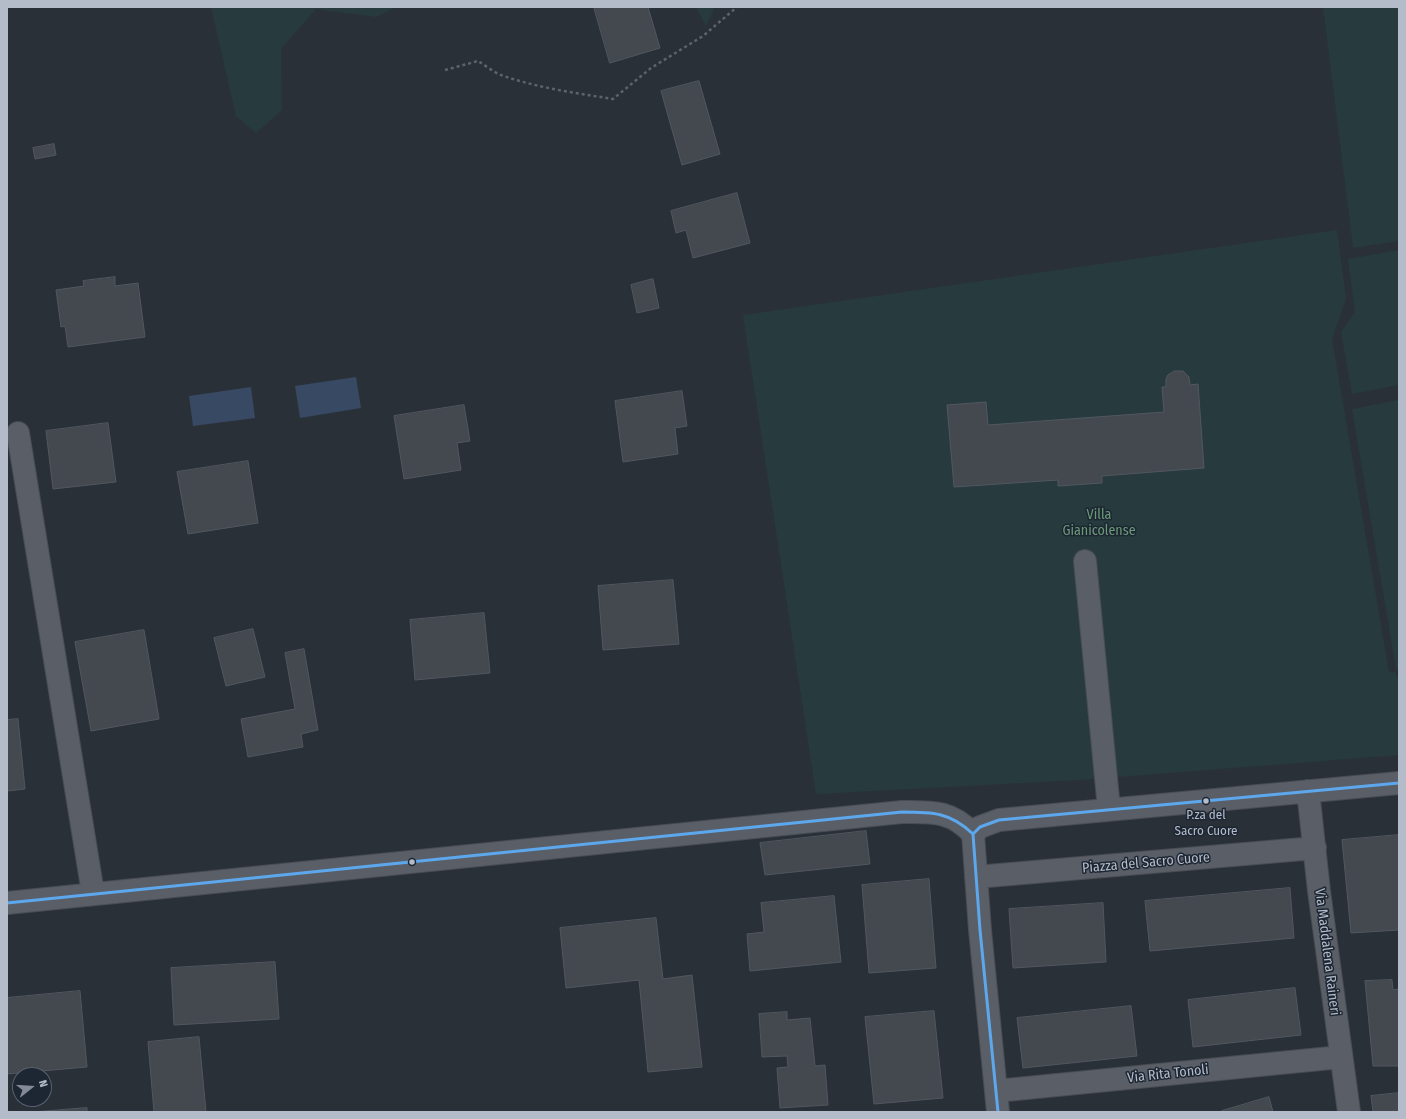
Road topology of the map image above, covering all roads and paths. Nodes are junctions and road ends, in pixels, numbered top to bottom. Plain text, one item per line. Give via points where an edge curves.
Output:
1 (737, 7) edge
2 (445, 70) dead end
3 (18, 433) dead end
4 (1085, 561) dead end
5 (1399, 783) edge
6 (1308, 791) junction
7 (1109, 809) junction
8 (973, 834) junction
9 (1315, 848) junction
10 (976, 877) junction
11 (93, 893) junction
12 (7, 903) edge
13 (1341, 1057) junction
14 (996, 1090) junction
15 (998, 1112) edge
16 (1349, 1112) edge

1 - 2 path via 703,36 651,68 613,99 576,94 526,82 500,74 478,61
3 - 11 street
4 - 7 street
5 - 6 street
6 - 7 street
6 - 9 street, Via Maddalena Raineri
7 - 8 street via 999,820 980,827
8 - 10 street
8 - 11 street via 953,818 939,813 902,812
9 - 10 street, Piazza del Sacro Cuore
9 - 13 street, Via Maddalena Raineri
10 - 14 street
11 - 12 street
13 - 14 street, Via Rita Tonoli
13 - 16 street, Via Maddalena Raineri
14 - 15 street

